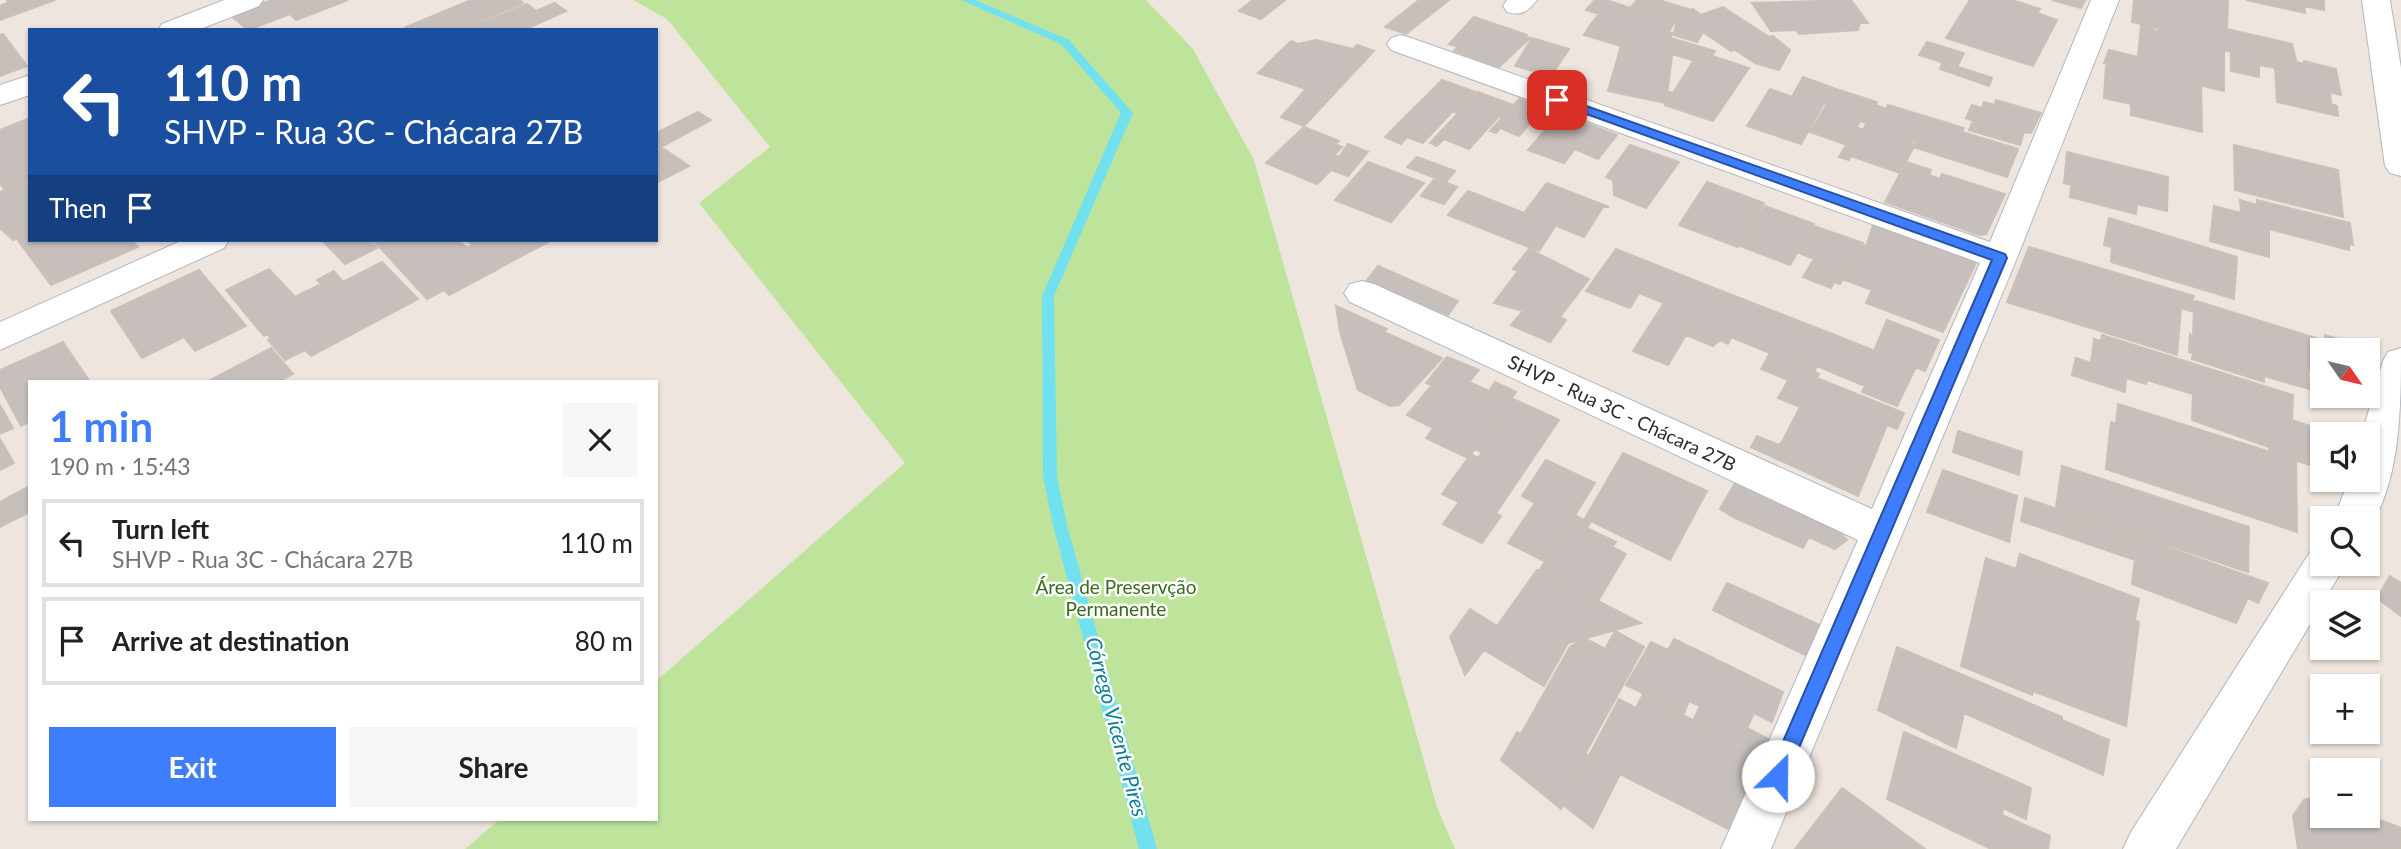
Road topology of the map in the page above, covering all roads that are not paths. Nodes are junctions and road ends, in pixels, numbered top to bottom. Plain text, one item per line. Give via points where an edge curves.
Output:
1 (249, 0) edge
2 (2105, 0) edge
3 (2386, 18) edge
4 (177, 28) edge
5 (1401, 44) dead end
6 (28, 85) edge
7 (0, 96) edge
8 (2401, 166) edge
9 (208, 242) edge
10 (2000, 258) junction
11 (1362, 293) dead end
12 (0, 337) edge
13 (2401, 362) edge
14 (2361, 506) edge
15 (1883, 533) junction
16 (2318, 576) edge
17 (1746, 849) edge
18 (2148, 849) edge

1 - 4 street
2 - 10 street
3 - 8 street
5 - 10 street
6 - 7 street
9 - 12 street
10 - 15 street
11 - 15 street, SHVP - Rua 3C - Chácara 27B
13 - 14 street
15 - 17 street
16 - 18 street

